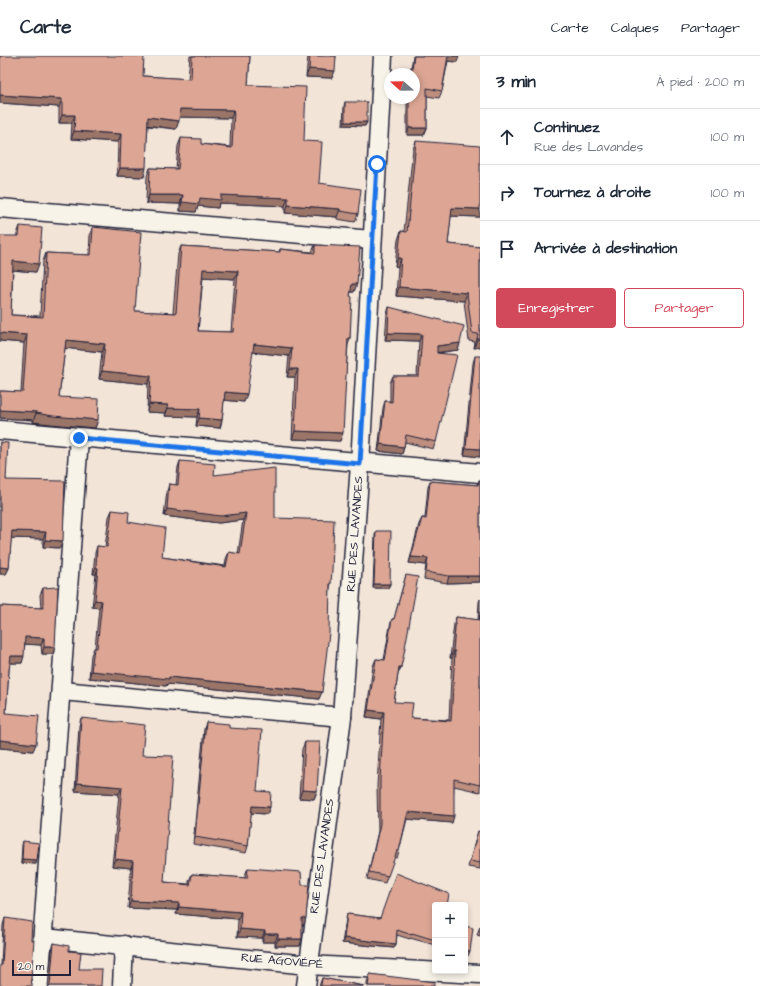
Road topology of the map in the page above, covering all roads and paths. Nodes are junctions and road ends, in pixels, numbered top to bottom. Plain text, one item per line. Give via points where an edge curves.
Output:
1 (383, 56) edge
2 (0, 208) edge
3 (372, 240) junction
4 (0, 430) edge
5 (79, 438) junction
6 (360, 464) junction
7 (480, 474) edge
8 (62, 691) junction
9 (342, 717) junction
10 (44, 938) junction
11 (124, 945) junction
12 (308, 965) junction
13 (480, 974) edge
14 (39, 986) edge
15 (122, 986) edge
16 (306, 986) edge

1 - 3 street, RUE DES LAVANDES
2 - 3 street
3 - 6 street, RUE DES LAVANDES
4 - 5 street
5 - 6 street
5 - 8 street
6 - 7 street
6 - 9 street, RUE DES LAVANDES
8 - 9 street
8 - 10 street
9 - 12 street, RUE DES LAVANDES
10 - 11 street, RUE AGOVIÉPÉ
10 - 14 street
11 - 12 street, RUE AGOVIÉPÉ
11 - 15 street
12 - 13 street, RUE AGOVIÉPÉ
12 - 16 street, RUE DES LAVANDES

